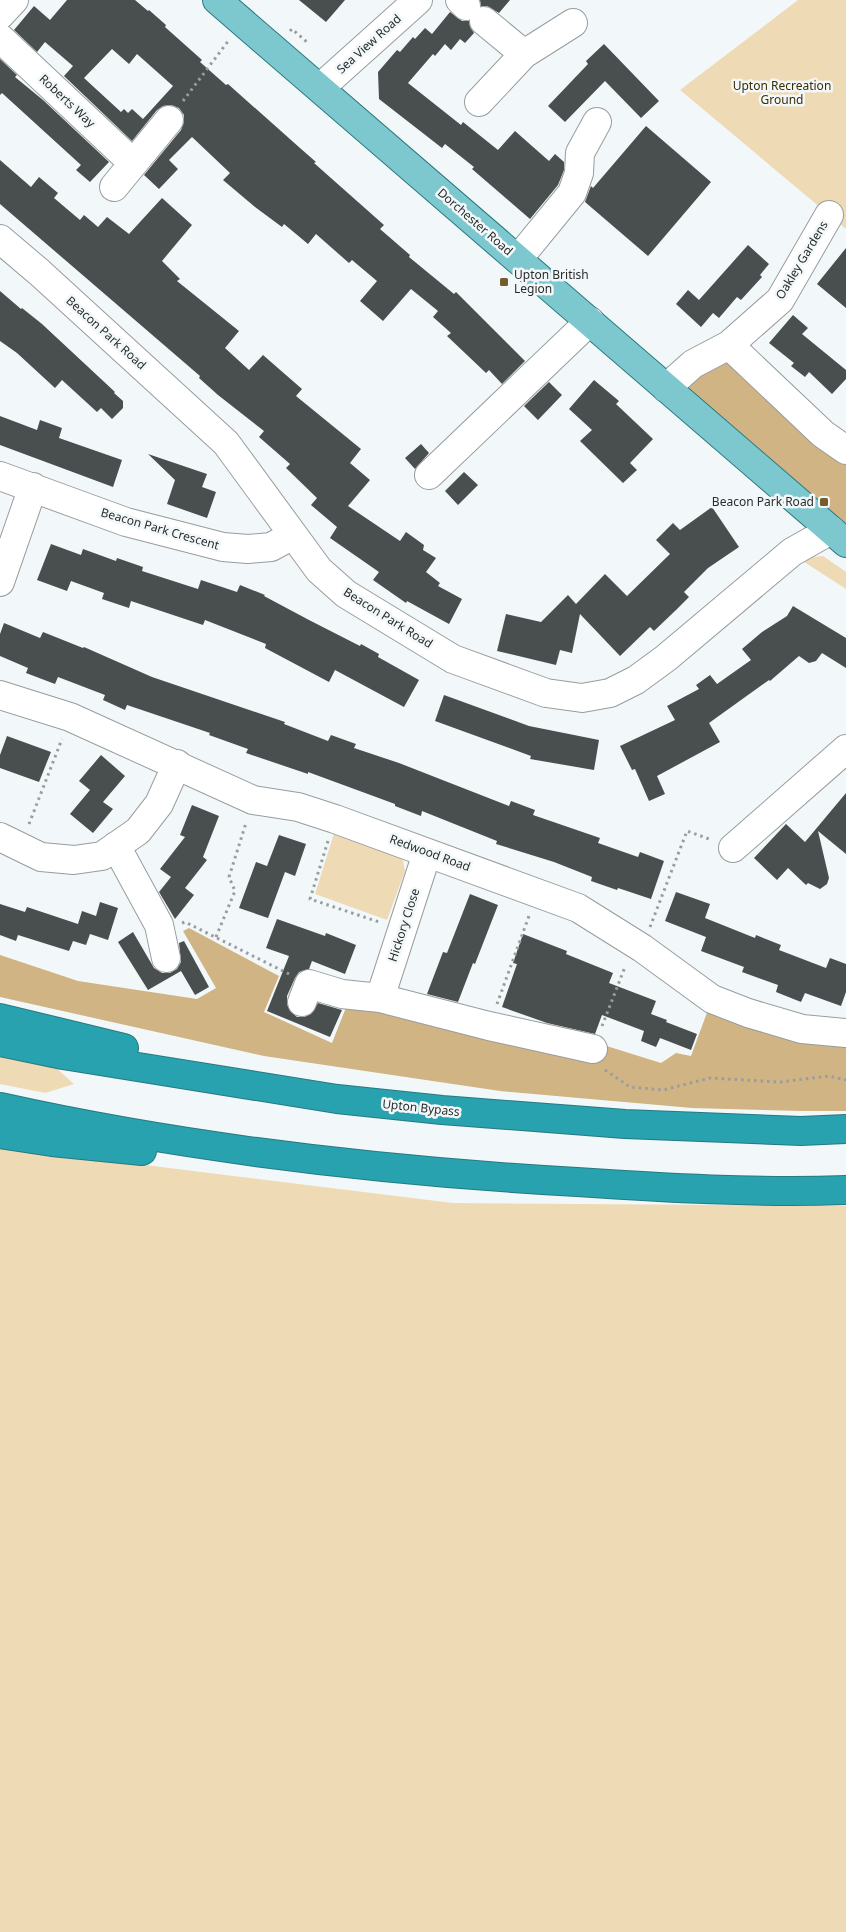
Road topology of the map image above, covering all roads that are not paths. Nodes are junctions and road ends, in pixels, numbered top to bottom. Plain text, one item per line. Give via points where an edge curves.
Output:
1 (14, 0) edge
2 (217, 0) edge
3 (418, 0) edge
4 (470, 9) edge
5 (0, 15) edge
6 (573, 23) dead end
7 (0, 38) edge
8 (524, 54) junction
9 (320, 88) junction
10 (479, 102) dead end
11 (169, 120) road end
12 (597, 122) dead end
13 (133, 163) junction
14 (114, 187) dead end
15 (829, 215) dead end
16 (0, 239) edge
17 (518, 259) junction
18 (590, 320) junction
19 (729, 345) junction
20 (666, 388) junction
21 (846, 450) edge
22 (429, 475) dead end
23 (0, 476) edge
24 (33, 487) junction
25 (293, 535) junction
26 (838, 536) edge
27 (0, 582) edge
28 (0, 694) edge
29 (846, 749) edge
30 (177, 764) junction
31 (10, 843) edge
32 (116, 846) junction
33 (733, 848) road end
34 (427, 853) junction
35 (166, 958) dead end
36 (306, 993) road end
37 (380, 998) junction
38 (0, 1018) edge
39 (846, 1033) edge
40 (0, 1042) edge
41 (593, 1049) road end
42 (337, 1099) junction
43 (0, 1107) edge
44 (846, 1129) edge
45 (0, 1134) edge
46 (264, 1154) junction
47 (846, 1190) edge

1 - 5 street
2 - 9 main road, Dorchester Road
3 - 9 street, Sea View Road
4 - 8 street
6 - 8 street
7 - 13 street, Roberts Way
8 - 10 street
9 - 17 main road, Dorchester Road
11 - 13 street
12 - 17 street via 580,153 579,173 572,192
13 - 14 street
15 - 19 street, Oakley Gardens via 780,300
16 - 25 street, Beacon Park Road via 226,443
17 - 18 main road, Dorchester Road
18 - 20 main road, Dorchester Road
18 - 22 street
19 - 20 street, Oakley Gardens via 693,364
19 - 21 street via 823,434
20 - 26 main road, Dorchester Road
23 - 24 street, Beacon Park Crescent
24 - 25 street, Beacon Park Crescent via 126,522 223,547 271,547
24 - 27 street
25 - 26 street, Beacon Park Road via 319,570 346,594 453,659 546,694 582,698 610,693 636,680 792,552
28 - 30 street, Redwood Road via 70,717
29 - 33 street
30 - 32 street via 159,804 138,832
30 - 34 street, Redwood Road via 253,800 298,807
31 - 32 street via 41,857 74,860 102,856
32 - 35 street via 159,926
34 - 37 street, Hickory Close
34 - 39 street, Redwood Road via 578,908 638,945 712,999 802,1028
36 - 37 street
37 - 41 street
38 - 42 highway
40 - 42 highway, Upton Bypass
42 - 44 highway, Upton Bypass via 625,1124
43 - 46 highway
45 - 46 highway via 166,1153
46 - 47 highway via 500,1178 796,1192

